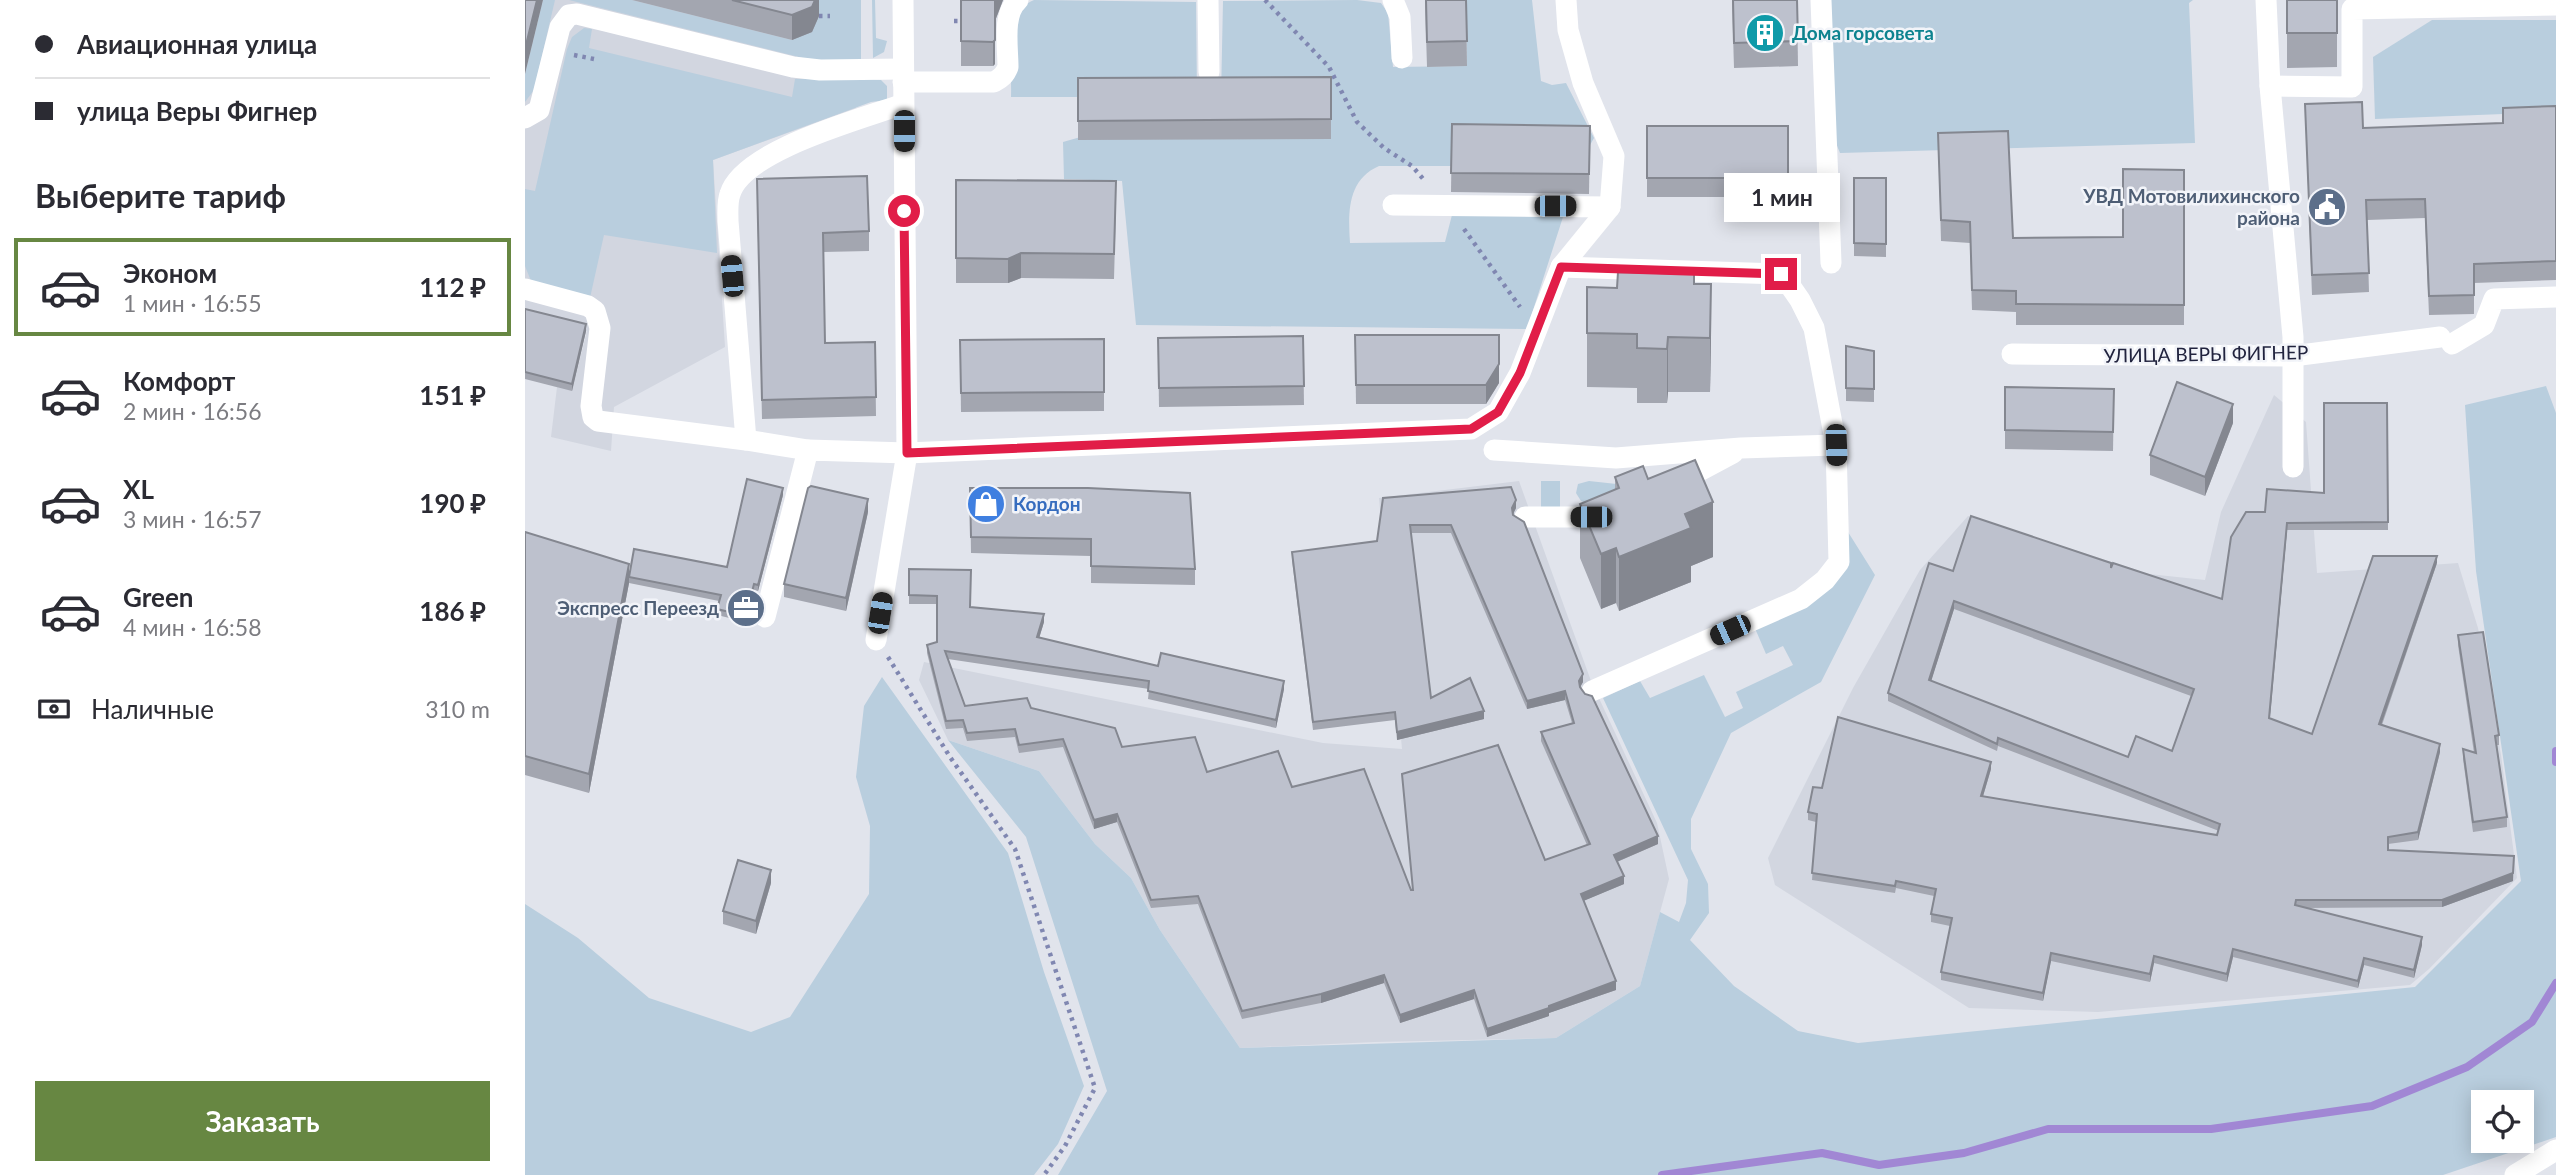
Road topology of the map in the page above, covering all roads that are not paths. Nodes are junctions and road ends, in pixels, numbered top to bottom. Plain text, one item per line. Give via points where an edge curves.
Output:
1 (903, 0) edge
2 (1018, 0) edge
3 (1207, 0) edge
4 (1393, 0) edge
5 (1566, 0) edge
6 (1821, 0) edge
7 (2266, 0) edge
8 (2556, 5) edge
9 (1402, 58) dead end
10 (1209, 72) dead end
11 (903, 76) junction
12 (2270, 86) junction
13 (903, 104) junction
14 (525, 118) edge
15 (1393, 205) dead end
16 (1610, 207) junction
17 (1831, 262) dead end
18 (1561, 267) junction
19 (525, 289) edge
20 (2556, 297) edge
21 (2012, 354) dead end
22 (2293, 356) junction
23 (746, 440) junction
24 (1836, 445) junction
25 (1741, 448) junction
26 (808, 450) junction
27 (1494, 450) dead end
28 (907, 453) junction
29 (2293, 467) dead end
30 (1660, 492) edge
31 (1625, 511) edge
32 (1525, 517) dead end
33 (765, 617) dead end
34 (876, 640) dead end
35 (1592, 691) dead end
36 (2556, 1150) edge
37 (2515, 1175) edge

1 - 11 street
2 - 11 street via 1008,15 1007,67 1000,79
3 - 10 street
4 - 9 street via 1400,17
5 - 16 street via 1568,30 1583,83 1613,156
6 - 17 street
7 - 12 street
8 - 12 street via 2352,9 2352,87
11 - 13 street
11 - 14 street via 793,67 577,14 569,15 560,27 539,110
12 - 22 street
13 - 23 street via 762,158 743,173 730,194 728,221
13 - 28 street
15 - 16 street
16 - 18 street
18 - 24 street via 1781,274 1814,328
18 - 28 street via 1520,373 1498,412 1471,429
19 - 23 street via 596,311 600,328 591,406 598,421
20 - 22 street, УЛИЦА ВЕРЫ ФИГНЕР via 2494,299 2484,325 2446,341
21 - 22 street, УЛИЦА ВЕРЫ ФИГНЕР
22 - 29 street
23 - 26 street
24 - 25 street
24 - 35 street via 1839,562 1825,580 1801,599
25 - 27 street via 1616,458
25 - 30 street
26 - 28 street
26 - 33 street
28 - 34 street
31 - 32 street via 1614,517
36 - 37 street

